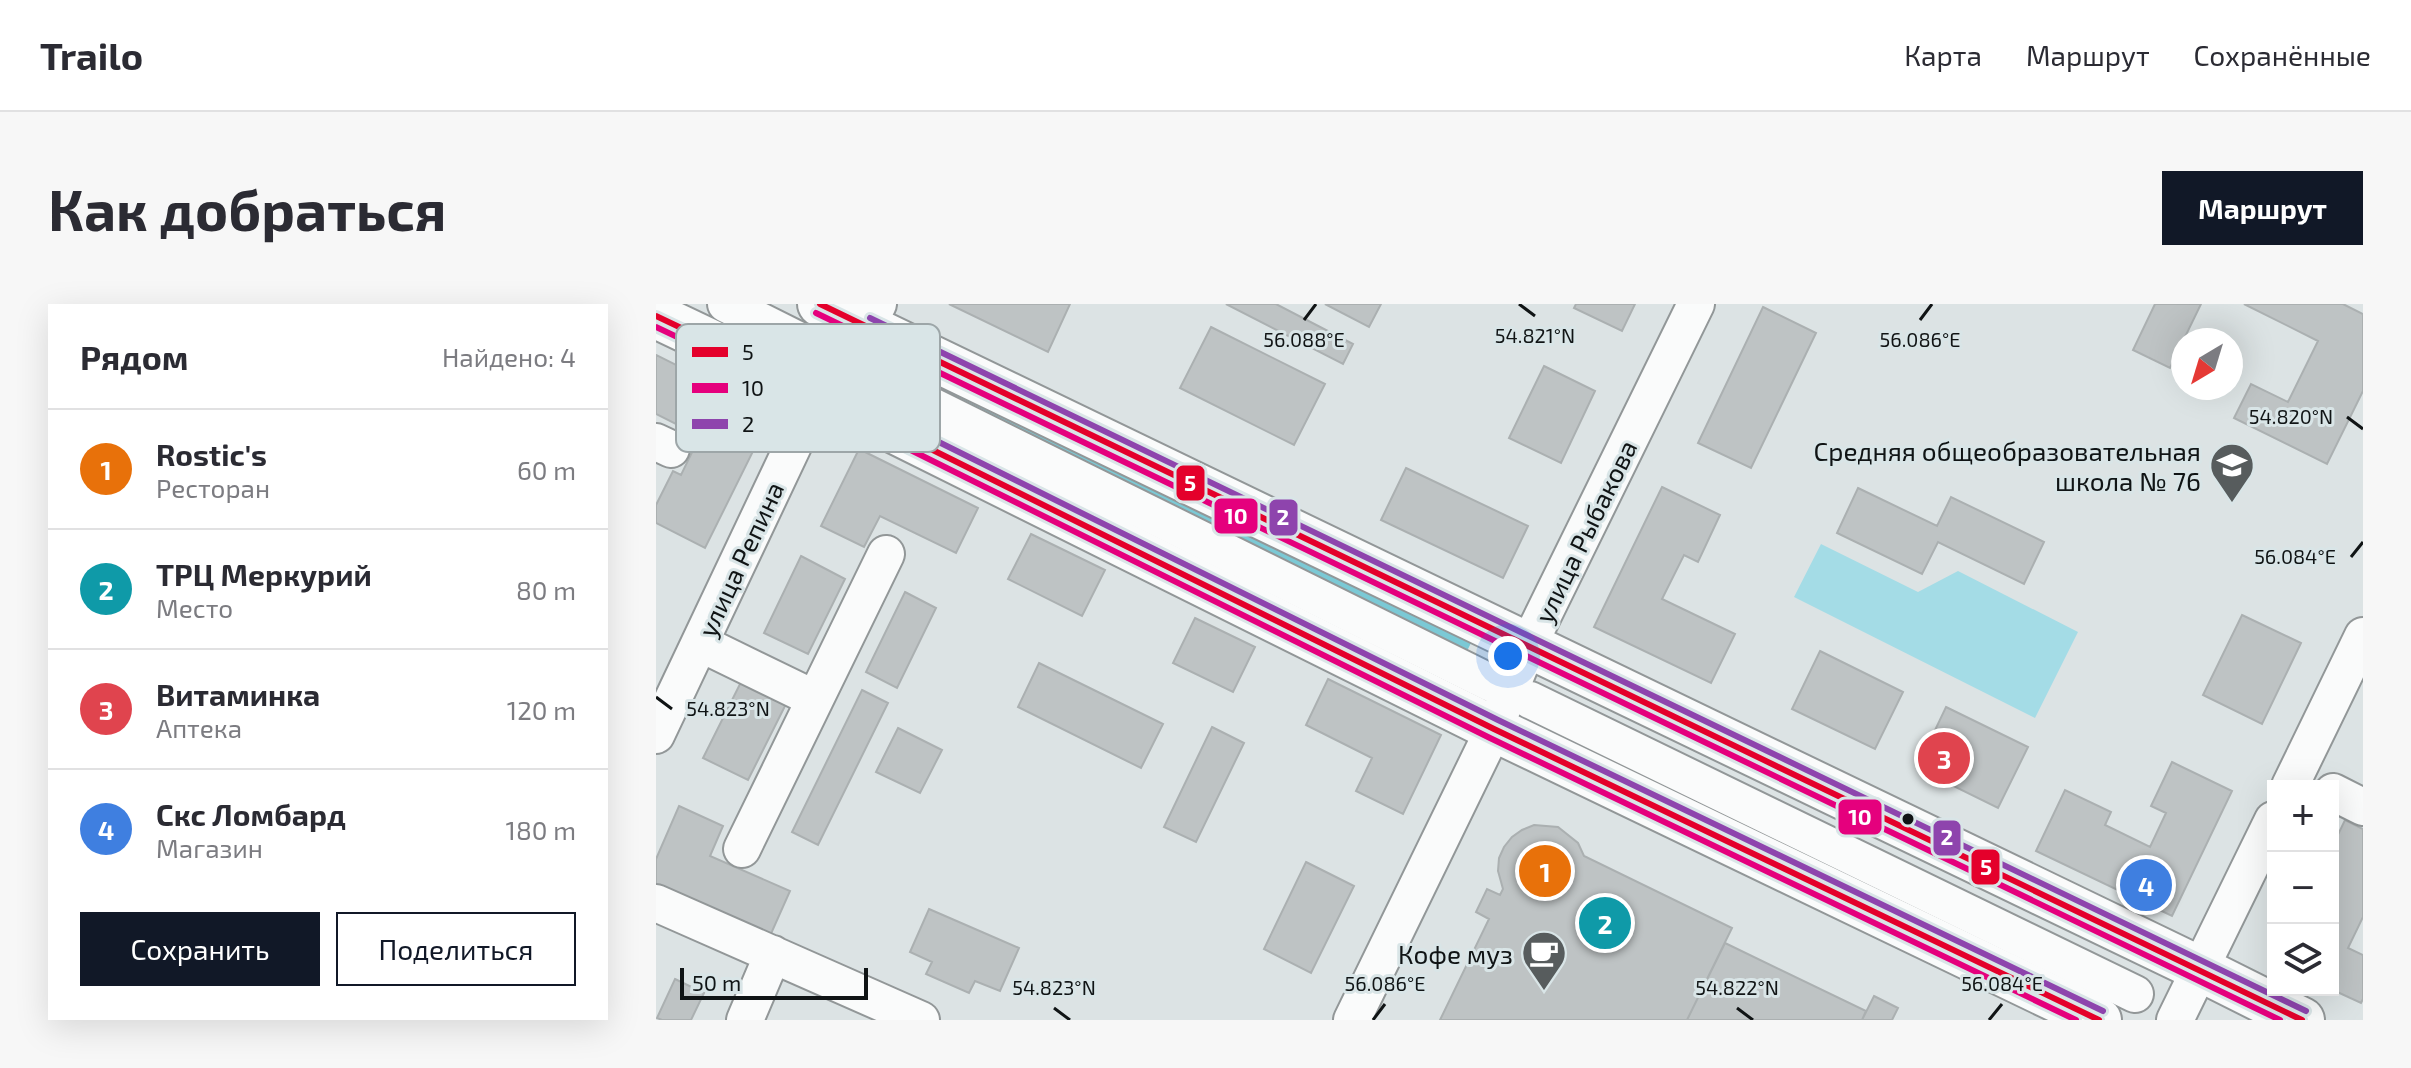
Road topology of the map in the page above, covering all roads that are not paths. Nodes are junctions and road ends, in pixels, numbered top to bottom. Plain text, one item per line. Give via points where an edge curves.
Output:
1 (726, 304) edge
2 (820, 304) edge
3 (1696, 304) edge
4 (656, 316) edge
5 (872, 316) edge
6 (766, 324) edge
7 (676, 326) edge
8 (940, 350) edge
9 (940, 410) edge
10 (790, 452) edge
11 (937, 452) edge
12 (886, 554) dead end
13 (2363, 636) edge
14 (700, 643) junction
15 (1528, 646) junction
16 (1491, 683) dead end
17 (815, 699) junction
18 (1530, 700) dead end
19 (1494, 729) junction
20 (656, 735) edge
21 (2303, 780) edge
22 (2339, 795) edge
23 (2363, 807) edge
24 (2267, 832) edge
25 (742, 849) dead end
26 (656, 903) edge
27 (773, 954) junction
28 (2200, 969) junction
29 (2135, 994) dead end
30 (745, 1020) edge
31 (921, 1020) edge
32 (1352, 1020) edge
33 (2099, 1020) edge
34 (2175, 1020) edge
35 (2302, 1020) edge

1 - 6 street
2 - 5 main road
3 - 15 street, улица Рыбакова
4 - 7 main road
8 - 15 main road
9 - 16 street
10 - 14 street, улица Репина
11 - 19 main road
12 - 17 street
13 - 21 street
14 - 17 street
14 - 20 street, улица Репина
15 - 19 street, улица Рыбакова
15 - 28 main road
17 - 25 street
18 - 29 street
19 - 32 street, улица Рыбакова
19 - 33 main road
22 - 23 street
24 - 28 street
26 - 27 street
27 - 30 street
27 - 31 street
28 - 34 street
28 - 35 main road

